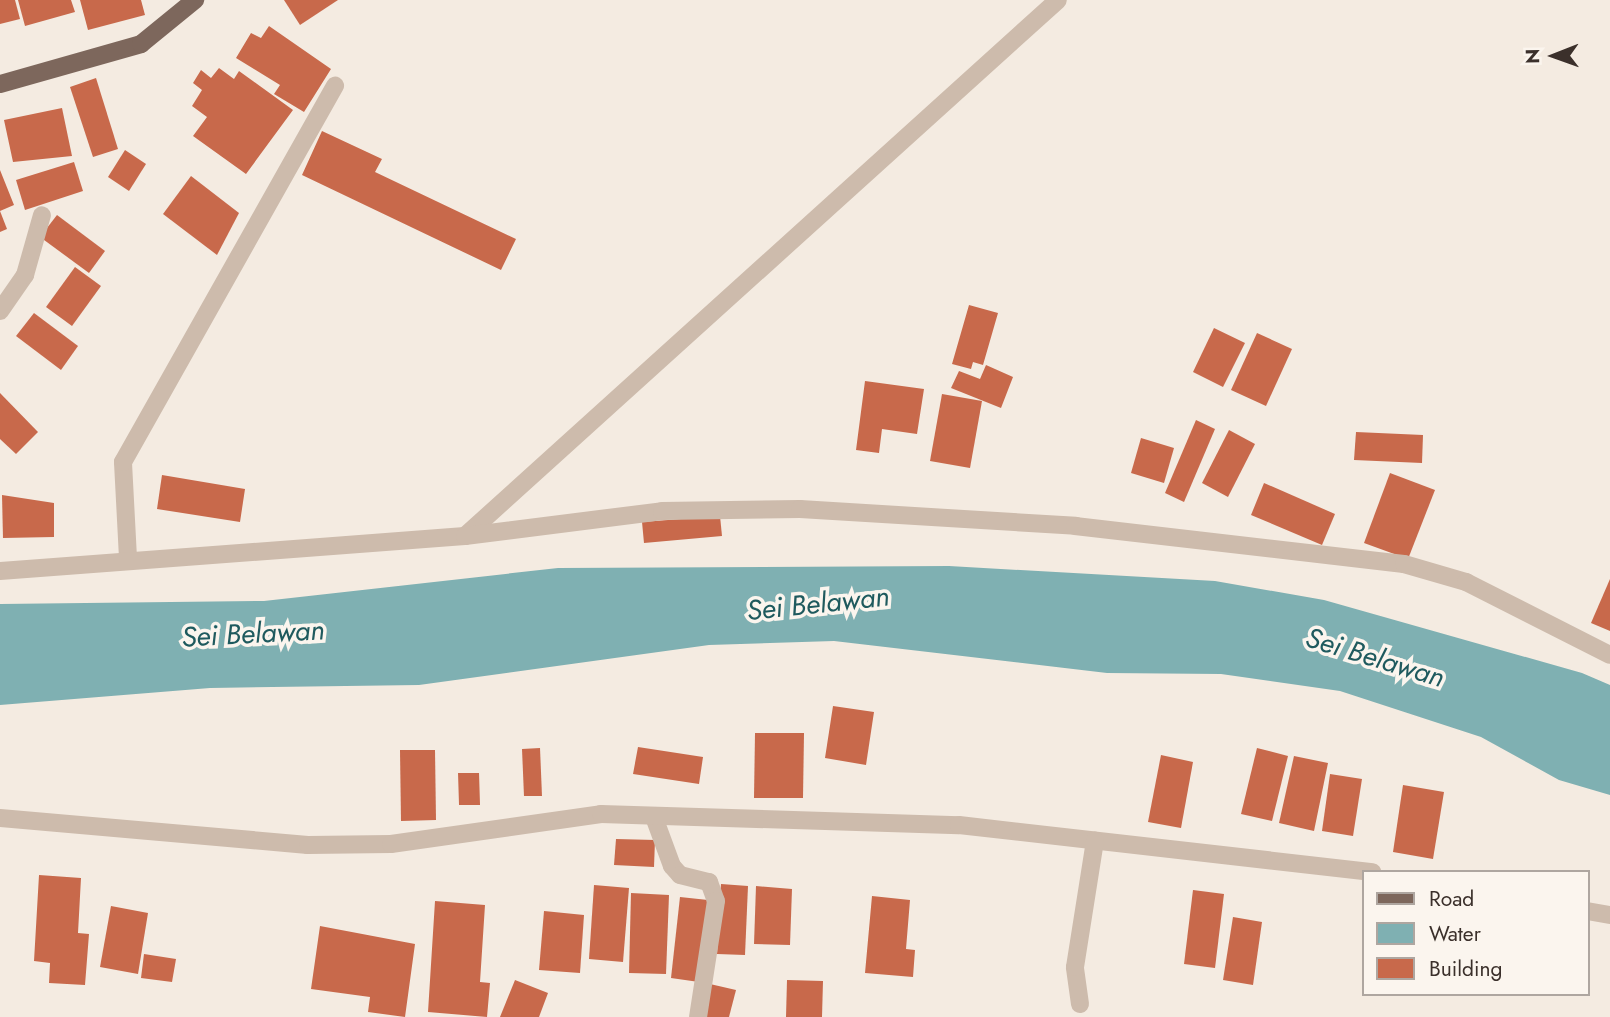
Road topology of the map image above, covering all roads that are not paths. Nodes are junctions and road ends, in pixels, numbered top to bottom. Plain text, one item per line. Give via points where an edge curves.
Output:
1 (195, 0) edge
2 (1058, 0) edge
3 (0, 84) edge
4 (335, 86) dead end
5 (42, 215) dead end
6 (0, 311) edge
7 (465, 536) junction
8 (128, 558) junction
9 (0, 571) edge
10 (1610, 655) edge
11 (654, 817) junction
12 (0, 818) edge
13 (1095, 841) junction
14 (1362, 871) edge
15 (1589, 911) edge
16 (1610, 915) edge
17 (1080, 1003) dead end
18 (698, 1017) edge

1 - 3 main road via 141,44
2 - 7 street
4 - 8 street via 123,462
5 - 6 street via 25,275
7 - 8 street
7 - 10 street via 662,511 800,509 1075,526 1317,551 1431,569
8 - 9 street
11 - 12 street via 600,814 391,844 309,845
11 - 13 street via 959,825
11 - 18 street via 672,866 680,875 709,882 716,901
13 - 14 street
13 - 17 street via 1075,967
15 - 16 street

